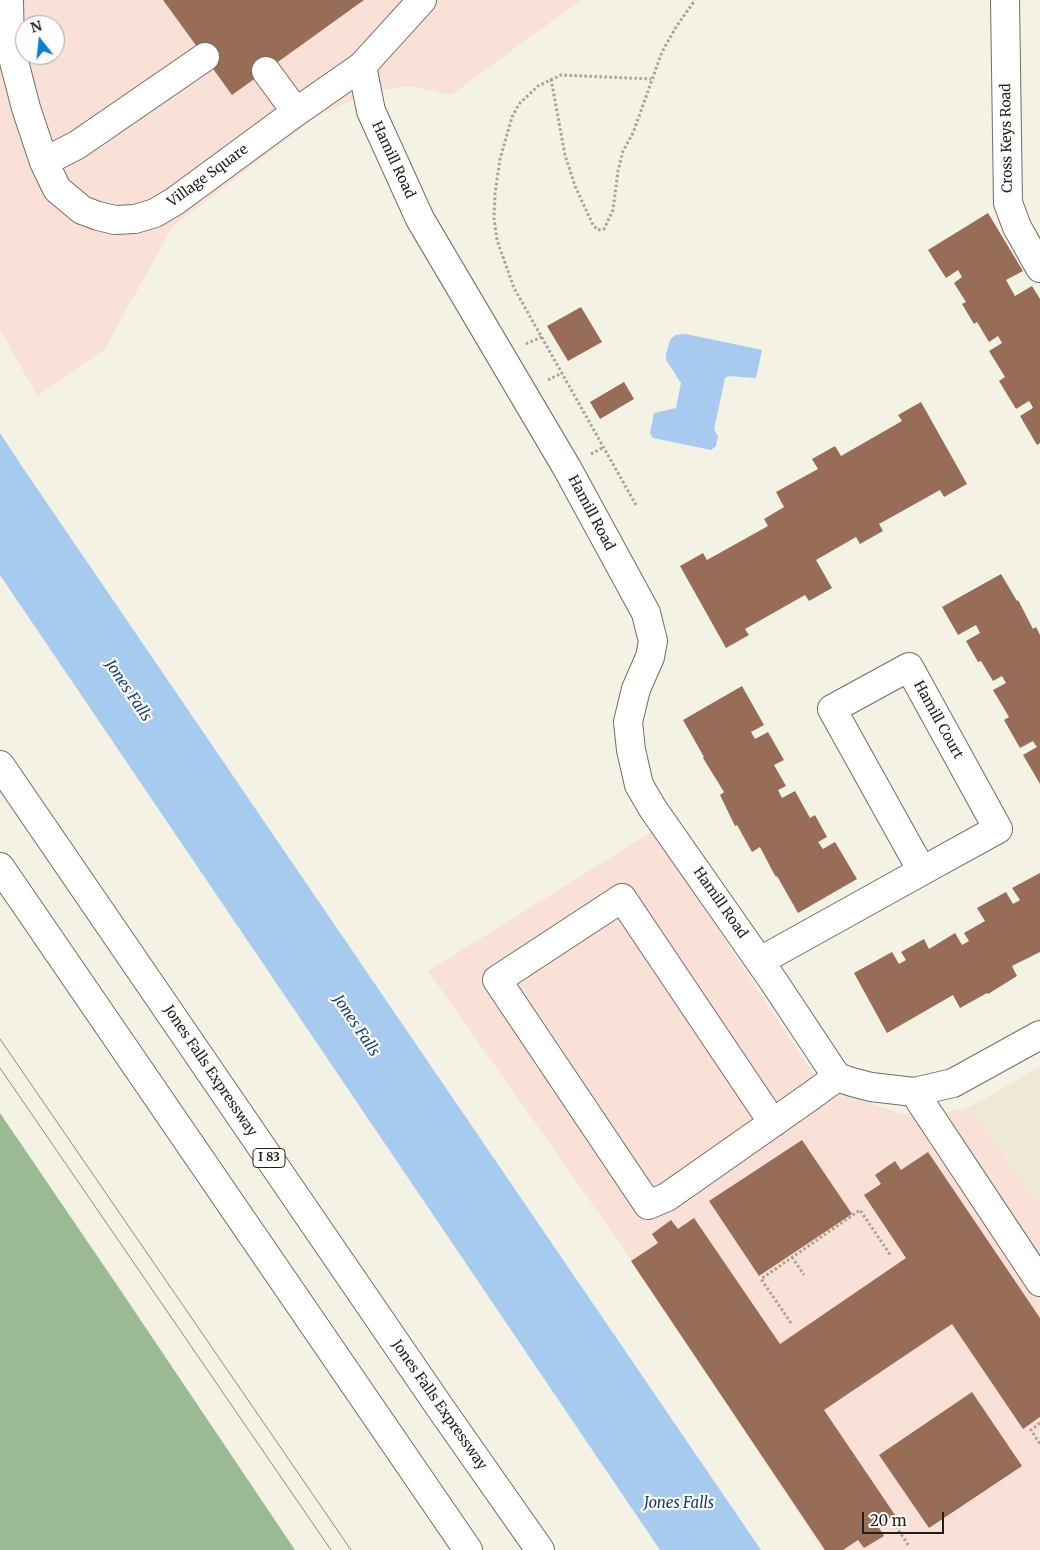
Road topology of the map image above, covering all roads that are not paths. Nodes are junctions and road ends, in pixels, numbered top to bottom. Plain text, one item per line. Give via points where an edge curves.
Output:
1 (9, 0) edge
2 (422, 0) edge
3 (1005, 0) edge
4 (205, 57) dead end
5 (362, 66) junction
6 (266, 71) dead end
7 (296, 112) junction
8 (44, 162) junction
9 (1040, 268) edge
10 (0, 765) edge
11 (0, 867) edge
12 (922, 871) junction
13 (760, 961) junction
14 (1040, 1035) edge
15 (837, 1076) junction
16 (914, 1092) junction
17 (773, 1123) junction
18 (1040, 1282) edge
19 (468, 1550) edge
20 (540, 1550) edge

1 - 8 main road, Village Square via 10,46
2 - 5 main road, Village Square
3 - 9 main road, Cross Keys Road via 1008,203 1017,227
4 - 8 main road via 77,145
5 - 7 main road, Village Square
5 - 13 main road, Hamill Road via 371,111 420,219 567,468 646,613 652,641 650,657 636,689 628,722 639,785
6 - 7 main road
7 - 8 main road, Village Square via 175,201 155,213 135,219 115,220 82,210 57,189
10 - 20 main road, Jones Falls Expressway / I 83
11 - 19 main road
12 - 12 main road, Hamill Court via 998,829 909,667 832,709
12 - 13 main road
13 - 15 main road, Hamill Road
14 - 16 main road via 953,1083
15 - 16 main road via 871,1087
15 - 17 main road
16 - 18 main road
17 - 17 main road via 622,898 497,980 648,1206

